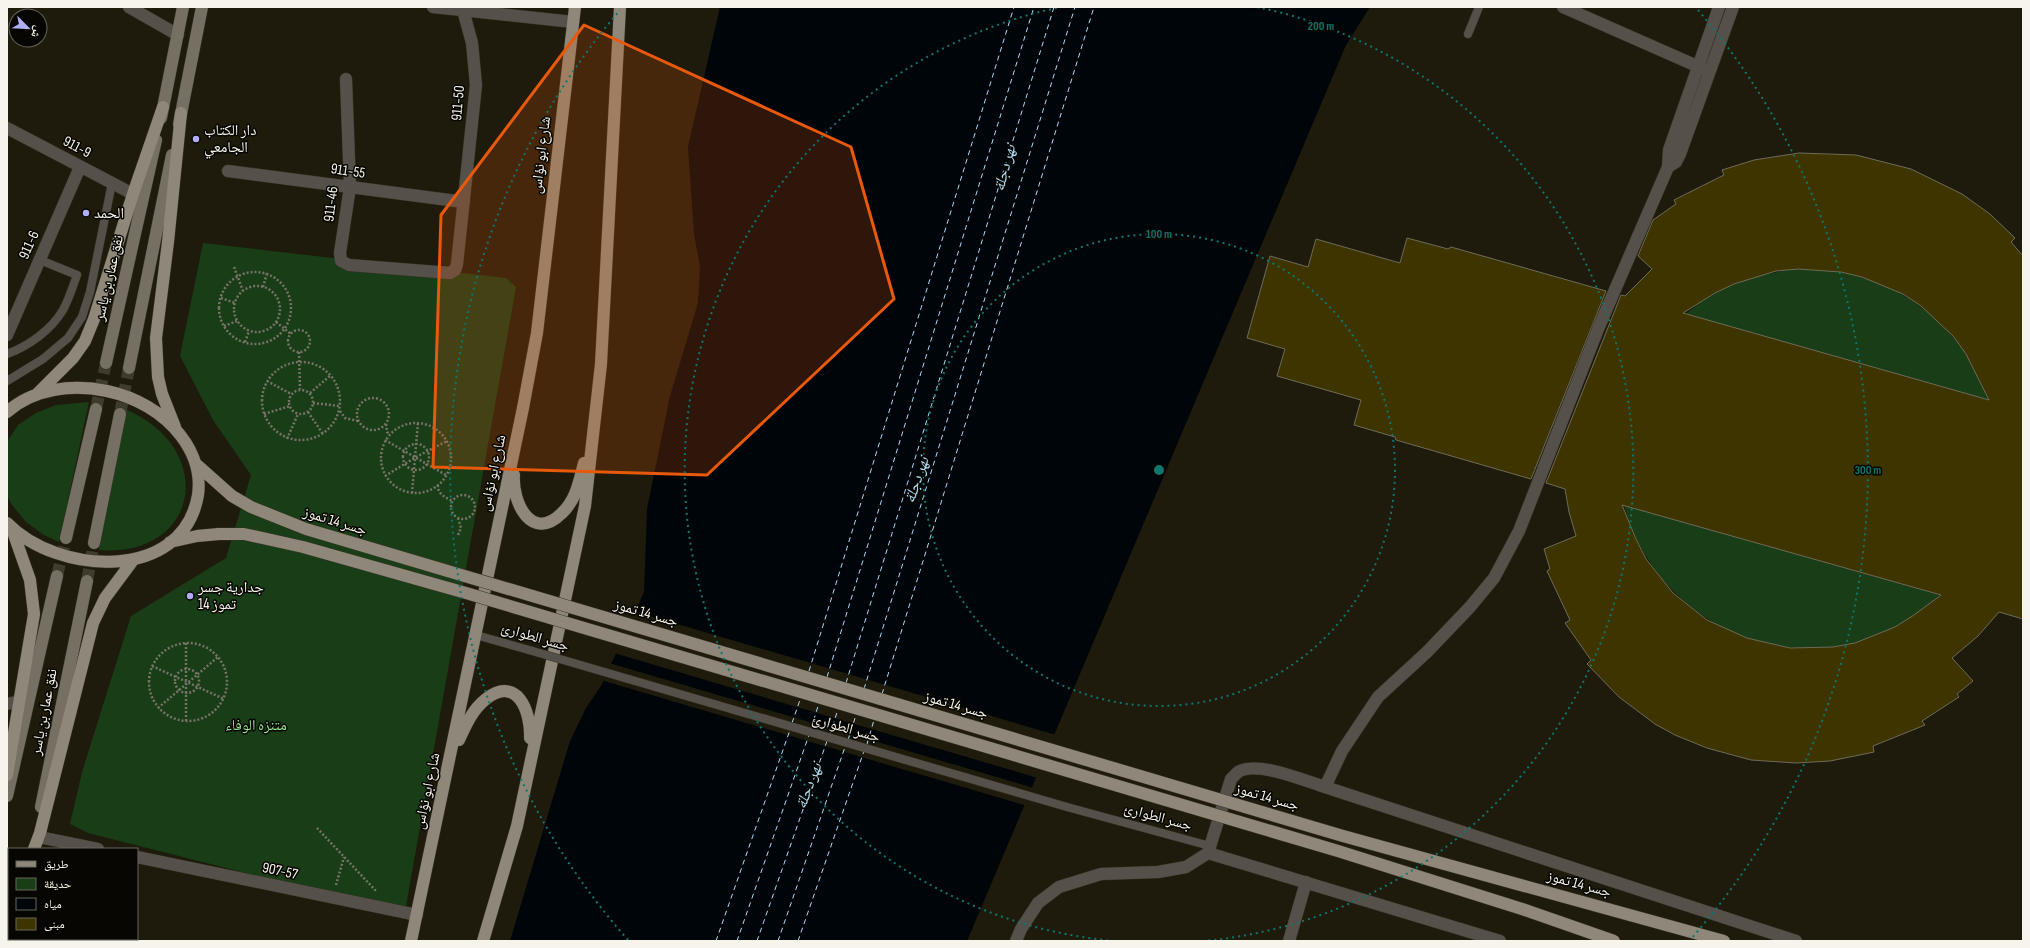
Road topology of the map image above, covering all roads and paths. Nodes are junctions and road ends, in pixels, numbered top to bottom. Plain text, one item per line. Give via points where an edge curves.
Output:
1 (129, 7) edge
2 (183, 7) edge
3 (202, 7) edge
4 (433, 7) edge
5 (575, 7) edge
6 (620, 7) edge
7 (1479, 7) edge
8 (1563, 7) edge
9 (1719, 7) edge
10 (1732, 7) edge
11 (464, 8) edge
12 (573, 22) junction
13 (178, 34) junction
14 (1468, 34) dead end
15 (1699, 67) junction
16 (1711, 72) junction
17 (346, 79) dead end
18 (163, 107) junction
19 (181, 113) junction
20 (7, 128) edge
21 (80, 167) junction
22 (1668, 167) junction
23 (228, 171) dead end
24 (112, 183) junction
25 (350, 187) junction
26 (133, 194) junction
27 (464, 202) junction
28 (40, 260) junction
29 (341, 261) joint
30 (234, 267) dead end
31 (267, 274) junction
32 (237, 277) junction
33 (263, 287) junction
34 (243, 291) junction
35 (221, 298) junction
36 (235, 303) junction
37 (237, 321) junction
38 (276, 322) junction
39 (224, 326) junction
40 (285, 329) junction
41 (249, 331) junction
42 (291, 334) junction
43 (7, 335) edge
44 (245, 342) junction
45 (299, 352) junction
46 (7, 354) edge
47 (299, 362) junction
48 (106, 363) tunnel mouth
49 (601, 364) junction
50 (129, 368) tunnel mouth
51 (331, 375) junction
52 (7, 381) edge
53 (267, 381) junction
54 (300, 389) junction
55 (310, 393) junction
56 (291, 394) junction
57 (34, 395) junction
58 (314, 403) junction
59 (290, 406) junction
60 (340, 406) junction
61 (96, 408) tunnel mouth
62 (523, 408) junction
63 (339, 410) junction
64 (7, 412) edge
65 (308, 412) junction
66 (120, 414) tunnel mouth
67 (264, 414) junction
68 (298, 414) junction
69 (358, 421) junction
70 (418, 422) junction
71 (386, 424) junction
72 (178, 431) junction
73 (323, 434) junction
74 (390, 434) junction
75 (287, 439) junction
76 (385, 440) junction
77 (447, 441) junction
78 (416, 444) junction
79 (404, 451) junction
80 (428, 452) junction
81 (416, 457) junction
82 (196, 464) junction
83 (428, 464) junction
84 (405, 465) junction
85 (414, 471) junction
86 (446, 475) junction
87 (385, 476) junction
88 (438, 485) junction
89 (412, 493) junction
90 (453, 501) junction
91 (458, 517) junction
92 (10, 525) edge
93 (458, 535) dead end
94 (66, 538) tunnel mouth
95 (168, 542) junction
96 (94, 543) tunnel mouth
97 (134, 559) junction
98 (57, 576) tunnel mouth
99 (87, 581) tunnel mouth
100 (476, 634) junction
101 (186, 642) junction
102 (218, 657) junction
103 (152, 666) junction
104 (186, 669) junction
105 (198, 675) junction
106 (176, 676) junction
107 (187, 682) junction
108 (198, 687) junction
109 (178, 690) junction
110 (186, 694) junction
111 (224, 699) junction
112 (20, 701) junction
113 (7, 704) edge
114 (158, 708) junction
115 (186, 722) junction
116 (7, 775) edge
117 (1326, 787) junction
118 (7, 796) edge
119 (436, 826) junction
120 (517, 826) junction
121 (317, 828) dead end
122 (39, 837) junction
123 (33, 848) edge
124 (34, 848) edge
125 (93, 848) edge
126 (1209, 850) junction
127 (344, 856) junction
128 (138, 857) edge
129 (1306, 882) junction
130 (332, 898) junction
131 (393, 910) junction
132 (417, 915) junction
133 (411, 941) edge
134 (483, 941) edge
135 (1016, 941) edge
136 (1290, 941) edge
137 (1500, 941) edge
138 (1614, 941) edge
139 (1724, 941) edge
140 (1796, 941) edge

1 - 13 street
2 - 13 main road, نفق عمار بن ياسر
3 - 19 main road
4 - 11 street
5 - 12 main road, شارع ابو نؤاس
6 - 49 main road
7 - 14 lane
8 - 15 street
9 - 15 street
10 - 16 street
11 - 12 street
11 - 27 street, 911-50 via 472,43 476,86
12 - 62 main road, شارع ابو نؤاس via 537,333
13 - 18 main road, نفق عمار بن ياسر
15 - 16 street
15 - 22 street via 1669,150
16 - 22 street via 1679,159
17 - 25 street, 911-46
18 - 26 main road
18 - 48 main road, نفق عمار بن ياسر
19 - 50 main road
19 - 72 main road via 156,338 158,377 162,394
20 - 21 street, 911-9
21 - 24 street, 911-9
21 - 28 street, 911-6
22 - 117 street via 1598,329 1520,531 1494,578 1470,607 1427,652 1378,697 1342,751
23 - 25 street, 911-55
24 - 26 street, 911-9
24 - 52 lane via 90,292 82,317 68,338 48,355
25 - 27 street, 911-55
25 - 29 street, 911-46
26 - 57 main road via 85,341 65,367
27 - 29 street, 911-50 via 457,264 455,270 450,273 349,265
28 - 43 street, 911-6
28 - 46 lane via 78,275 62,310 41,334 22,348
30 - 32 path
31 - 32 path via 244,273
31 - 33 path
31 - 40 path via 283,284 288,292 291,311
32 - 34 path
32 - 35 path via 226,287
33 - 34 path
33 - 38 path via 270,290 279,301 279,316
34 - 36 path
35 - 36 path
35 - 39 path via 220,312
36 - 37 path
37 - 39 path
37 - 41 path
38 - 40 path
38 - 41 path via 261,332
39 - 44 path via 233,336
40 - 42 path
40 - 44 path via 267,342
41 - 44 path
42 - 45 path via 288,340 290,348
42 - 45 path via 300,331 308,336 308,347
45 - 47 path
47 - 51 path via 313,363
47 - 53 path via 281,368
47 - 54 path
49 - 62 main road via 589,442 576,494 563,513 551,522 538,524 527,518 518,503 513,486
49 - 120 main road via 585,506
51 - 55 path
51 - 60 path via 337,384
53 - 56 path
53 - 67 path via 262,397
54 - 55 path
54 - 56 path
55 - 58 path
56 - 59 path
57 - 64 main road
57 - 72 main road via 72,388 112,392 148,407
58 - 60 path
58 - 65 path
59 - 67 path
59 - 68 path
60 - 63 path
61 - 94 main road
62 - 100 main road, شارع ابو نؤاس
63 - 69 path via 345,418
63 - 73 path via 335,422
65 - 68 path
65 - 73 path
66 - 96 main road
67 - 75 path via 269,425
68 - 75 path
69 - 71 path via 361,426 371,431
69 - 71 path via 356,416 359,405 372,397 386,404 389,414
70 - 74 path via 407,423
70 - 77 path via 439,431
70 - 78 path
71 - 74 path
72 - 82 main road
73 - 75 path via 312,440
74 - 76 path
76 - 79 path
76 - 87 path via 380,458
77 - 80 path
77 - 86 path via 451,452
78 - 79 path via 411,444
78 - 80 path via 423,446
78 - 81 path
79 - 81 path
79 - 84 path
80 - 81 path
80 - 83 path
81 - 83 path
81 - 84 path
81 - 85 path
82 - 95 main road via 196,502 186,525
82 - 139 main road, جسر 14 تموز, bridge via 232,496 251,507 306,529 1343,836
83 - 85 path via 422,470
83 - 86 path
84 - 85 path
84 - 87 path
85 - 89 path
86 - 88 path
87 - 89 path via 397,488
88 - 89 path
88 - 90 path via 440,493
90 - 91 path via 452,511
90 - 91 path via 463,494 475,503 473,514 466,518
91 - 93 path via 461,528
92 - 97 main road via 33,543 69,558 109,562
92 - 112 main road via 30,580 34,614
95 - 97 main road
95 - 138 main road, bridge via 197,536 244,534 303,547 1338,852 1522,909
97 - 122 main road via 105,598 93,623
98 - 118 main road, نفق عمار بن ياسر
99 - 123 main road, نفق عمار بن ياسر
100 - 119 main road, شارع ابو نؤاس
100 - 126 lane, جسر الطوارئ, bridge
101 - 102 path via 206,647
101 - 103 path via 169,647
101 - 104 path
102 - 105 path
102 - 111 path via 227,676 228,684
103 - 106 path
103 - 114 path via 149,673 149,689
104 - 105 path
104 - 106 path
104 - 107 path
105 - 107 path
105 - 108 path
106 - 107 path
106 - 109 path via 175,684
107 - 108 path
107 - 109 path
107 - 110 path
108 - 110 path via 194,692
108 - 111 path
109 - 110 path
109 - 114 path
110 - 115 path
111 - 115 path via 209,716
112 - 113 street
112 - 116 main road
114 - 115 path via 168,716
117 - 126 street via 1263,769 1238,772 1231,779
117 - 140 street
119 - 120 main road via 459,740 471,715 497,692 508,692 518,696 525,704 531,723
119 - 132 main road, شارع ابو نؤاس
120 - 134 main road
121 - 127 path
122 - 124 main road
122 - 125 street
126 - 129 street
126 - 135 street via 1186,867 1158,872 1101,874 1059,887 1038,903 1021,928
127 - 130 path
127 - 131 path
128 - 130 street, 907-57
129 - 136 street
129 - 137 street
130 - 131 street, 907-57
131 - 132 street, 907-57
132 - 133 main road, شارع ابو نؤاس

